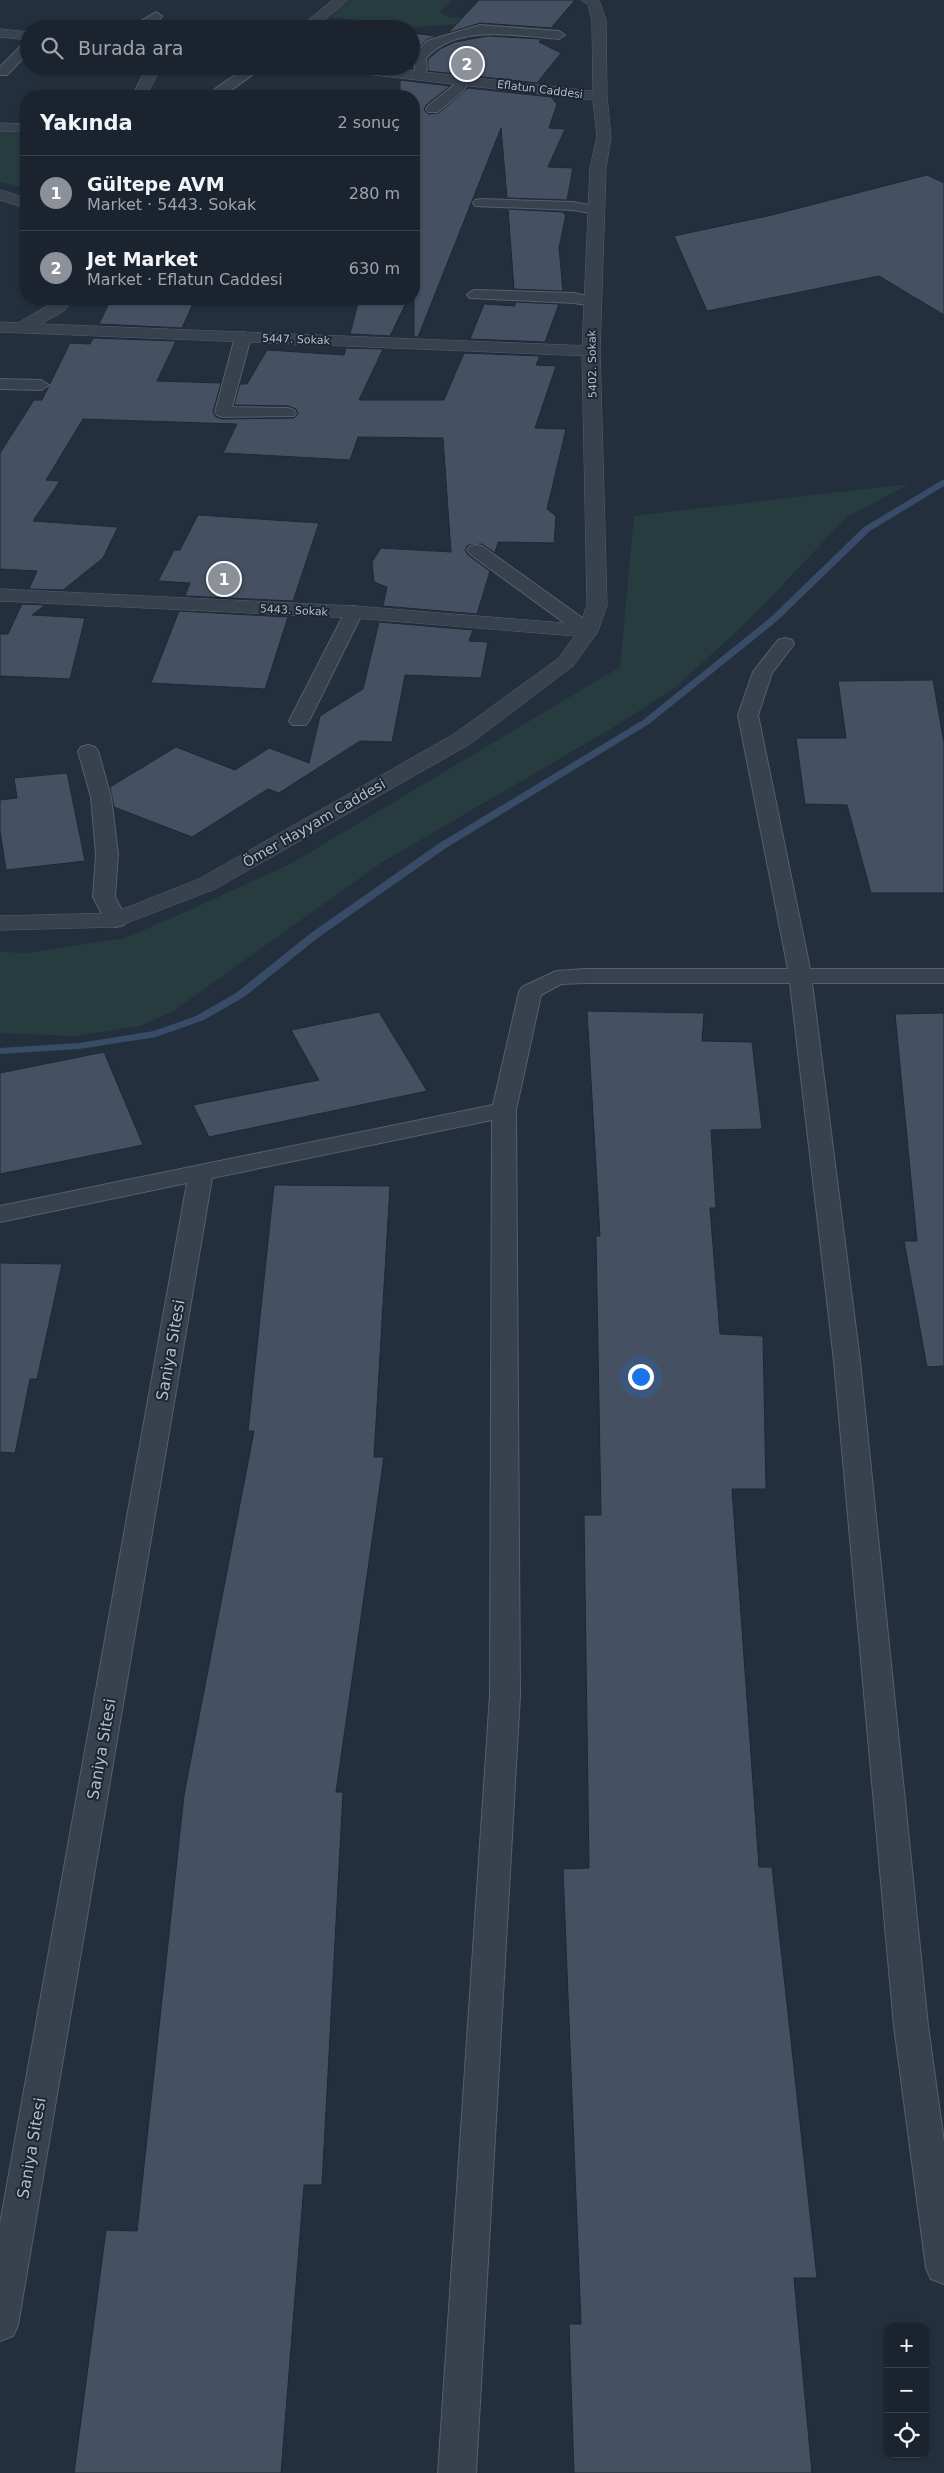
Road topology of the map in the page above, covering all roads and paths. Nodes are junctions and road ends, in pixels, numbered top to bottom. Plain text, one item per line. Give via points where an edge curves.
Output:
1 (341, 0) edge
2 (588, 0) edge
3 (156, 16) dead end
4 (149, 20) edge
5 (316, 20) edge
6 (0, 34) edge
7 (20, 35) edge
8 (559, 35) dead end
9 (20, 54) edge
10 (420, 56) edge
11 (2, 72) dead end
12 (150, 75) edge
13 (245, 75) edge
14 (418, 75) edge
15 (462, 80) junction
16 (142, 90) edge
17 (222, 90) edge
18 (600, 96) junction
19 (433, 109) dead end
20 (0, 127) edge
21 (20, 128) edge
22 (0, 195) edge
23 (20, 201) edge
24 (480, 202) dead end
25 (596, 210) junction
26 (475, 295) dead end
27 (592, 301) junction
28 (60, 305) edge
29 (0, 327) edge
30 (22, 328) junction
31 (243, 337) junction
32 (0, 346) edge
33 (591, 351) junction
34 (0, 384) edge
35 (41, 385) dead end
36 (288, 413) dead end
37 (476, 550) dead end
38 (0, 595) edge
39 (354, 612) junction
40 (588, 631) junction
41 (785, 644) dead end
42 (299, 721) dead end
43 (88, 751) dead end
44 (116, 920) junction
45 (0, 923) edge
46 (800, 976) junction
47 (944, 976) edge
48 (504, 1110) junction
49 (201, 1172) junction
50 (0, 1214) edge
51 (944, 2268) edge
52 (0, 2325) edge
53 (457, 2473) edge

1 - 5 street
2 - 18 street, 5402. Sokak via 594,4 598,20
3 - 4 lane
6 - 7 street
8 - 10 lane via 480,29 431,44
9 - 11 lane
12 - 16 street
13 - 17 lane
14 - 15 street, Eflatun Caddesi
15 - 18 street, Eflatun Caddesi
15 - 19 lane
18 - 25 street, 5402. Sokak via 604,137 598,168
20 - 21 street
22 - 23 street
24 - 25 lane
25 - 27 street, 5402. Sokak
26 - 27 lane
27 - 33 street, 5402. Sokak
28 - 30 street
29 - 30 street, 5447. Sokak
30 - 31 street, 5447. Sokak
30 - 32 street
31 - 33 street, 5447. Sokak
31 - 36 lane via 223,412
33 - 40 street, 5402. Sokak via 597,606
34 - 35 lane
37 - 40 lane
38 - 39 street, 5443. Sokak
39 - 40 street, 5443. Sokak
39 - 42 lane
40 - 44 street, Ömer Hayyam Caddesi via 566,662 462,739 207,884
41 - 46 lane via 763,672 748,715
43 - 44 lane via 101,797 107,854 104,897
44 - 45 street, Ömer Hayyam Caddesi
46 - 47 lane
46 - 48 lane via 556,978 530,992
46 - 51 lane via 848,1370 911,2026
48 - 49 lane
48 - 53 lane via 505,1695
49 - 50 lane
49 - 52 lane, Saniya Sitesi

